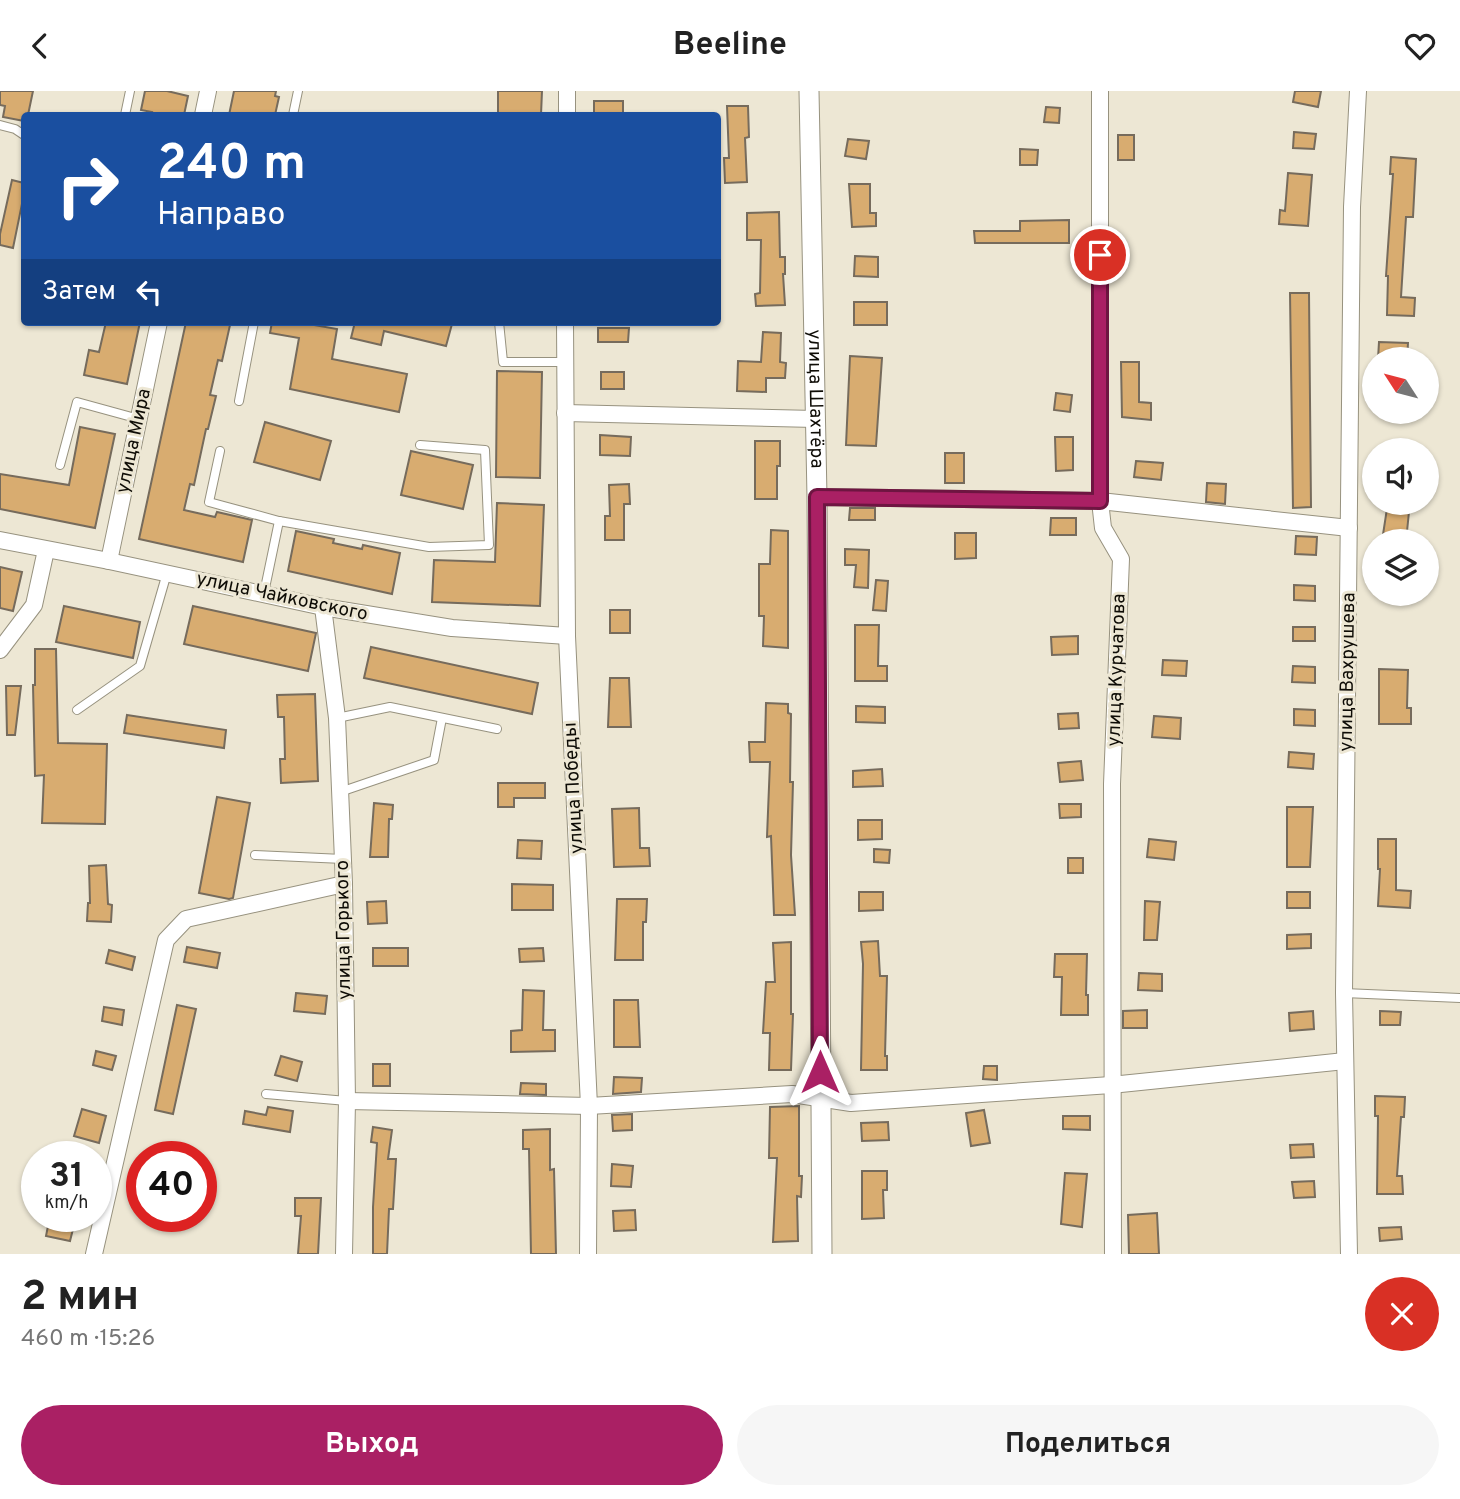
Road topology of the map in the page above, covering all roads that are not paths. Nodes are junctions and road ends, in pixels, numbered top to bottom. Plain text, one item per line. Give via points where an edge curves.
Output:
1 (130, 91) edge
2 (208, 91) edge
3 (298, 91) edge
4 (567, 91) edge
5 (809, 91) edge
6 (1100, 91) edge
7 (1358, 91) edge
8 (126, 112) edge
9 (204, 112) edge
10 (294, 112) edge
11 (567, 112) edge
12 (0, 125) edge
13 (21, 133) edge
14 (158, 326) edge
15 (253, 326) edge
16 (499, 326) edge
17 (565, 326) edge
18 (565, 362) junction
19 (239, 401) dead end
20 (565, 414) junction
21 (139, 419) junction
22 (815, 419) junction
23 (420, 445) dead end
24 (220, 451) dead end
25 (60, 465) dead end
26 (817, 497) junction
27 (1100, 501) junction
28 (279, 521) junction
29 (1349, 528) junction
30 (0, 540) edge
31 (46, 550) junction
32 (109, 561) junction
33 (167, 573) junction
34 (264, 593) junction
35 (323, 607) junction
36 (567, 636) junction
37 (0, 650) edge
38 (77, 710) dead end
39 (337, 718) junction
40 (442, 718) junction
41 (497, 729) dead end
42 (340, 792) junction
43 (254, 855) dead end
44 (343, 859) junction
45 (344, 884) junction
46 (1344, 993) junction
47 (1460, 998) edge
48 (1345, 1061) junction
49 (1111, 1085) junction
50 (266, 1094) dead end
51 (820, 1100) junction
52 (347, 1101) junction
53 (589, 1106) junction
54 (94, 1254) edge
55 (344, 1254) edge
56 (588, 1254) edge
57 (822, 1254) edge
58 (1113, 1254) edge
59 (1349, 1254) edge

1 - 8 lane
2 - 9 street
3 - 10 lane
4 - 11 street
5 - 22 street, улица Шахтёра
6 - 27 street, улица Курчатова
7 - 29 street, улица Вахрушева via 1352,207
12 - 13 lane
14 - 21 street, улица Мира
15 - 19 lane
16 - 18 lane via 503,362
17 - 18 street, улица Победы
18 - 20 street, улица Победы
20 - 22 street
20 - 36 street, улица Победы
21 - 25 lane via 77,402
21 - 32 street, улица Мира
22 - 26 street, улица Шахтёра
23 - 28 lane via 485,450 489,545 429,547
24 - 28 lane via 209,502
26 - 27 street
26 - 51 street, улица Шахтёра
27 - 29 street
27 - 49 street, улица Курчатова via 1103,528 1121,559 1112,784
28 - 34 lane
29 - 46 street, улица Вахрушева
30 - 31 street, улица Чайковского
31 - 32 street, улица Чайковского
31 - 37 street via 34,605
32 - 33 street, улица Чайковского
33 - 34 street, улица Чайковского
33 - 38 lane via 140,666
34 - 35 street, улица Чайковского
35 - 36 street, улица Чайковского via 452,628
35 - 39 street, улица Горького
36 - 53 street, улица Победы
39 - 40 lane via 390,707
39 - 42 street, улица Горького
40 - 41 lane
40 - 42 lane via 435,760
42 - 44 street, улица Горького
43 - 44 lane
44 - 45 street, улица Горького
45 - 52 street, улица Горького
45 - 54 street via 186,919 166,940
46 - 47 lane
46 - 48 street, улица Вахрушева
48 - 49 street
48 - 59 street, улица Вахрушева
49 - 51 street via 851,1103
49 - 58 street, улица Курчатова
50 - 52 lane
51 - 53 street via 792,1094
51 - 57 street, улица Шахтёра
52 - 53 street
52 - 55 street, улица Горького
53 - 56 street, улица Победы

